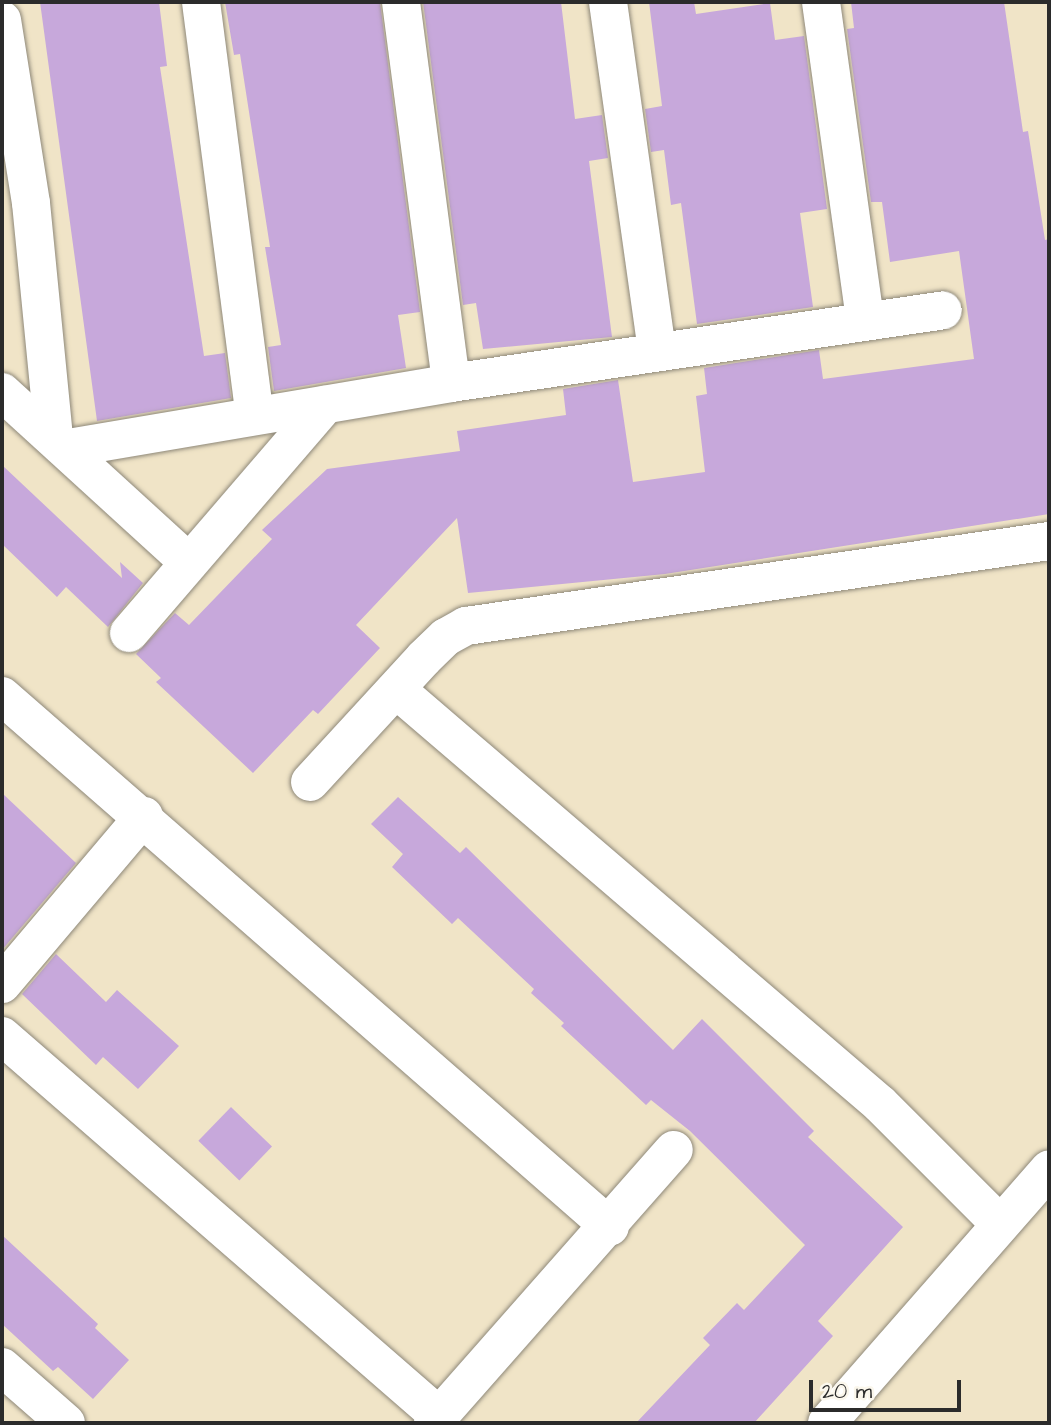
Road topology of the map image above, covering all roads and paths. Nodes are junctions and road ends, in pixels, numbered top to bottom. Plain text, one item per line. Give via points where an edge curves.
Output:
1 (201, 2) edge
2 (401, 2) edge
3 (608, 2) edge
4 (821, 2) edge
5 (2, 20) edge
6 (943, 310) dead end
7 (865, 321) junction
8 (657, 351) junction
9 (451, 383) junction
10 (2, 392) edge
11 (325, 405) junction
12 (254, 415) junction
13 (61, 442) junction
14 (1049, 541) edge
15 (187, 561) junction
16 (129, 633) dead end
17 (397, 690) junction
18 (2, 696) edge
19 (310, 782) dead end
20 (144, 816) junction
21 (2, 984) edge
22 (2, 1036) edge
23 (674, 1150) dead end
24 (1049, 1169) edge
25 (1000, 1224) junction
26 (610, 1227) junction
27 (2, 1367) edge
28 (436, 1420) edge
29 (66, 1423) edge
30 (827, 1423) edge

1 - 12 street
2 - 9 street
3 - 8 street
4 - 7 street
5 - 13 street
6 - 7 street
7 - 8 street
8 - 9 street
9 - 11 street
10 - 13 street
11 - 12 street
11 - 15 street
12 - 13 street
13 - 15 street
14 - 17 street via 466,626 446,636
15 - 16 street
17 - 19 street
17 - 25 street via 870,1094
18 - 20 street
20 - 21 street
20 - 26 street
22 - 28 street
23 - 26 street
24 - 25 street
25 - 30 street
26 - 28 street
27 - 29 street

